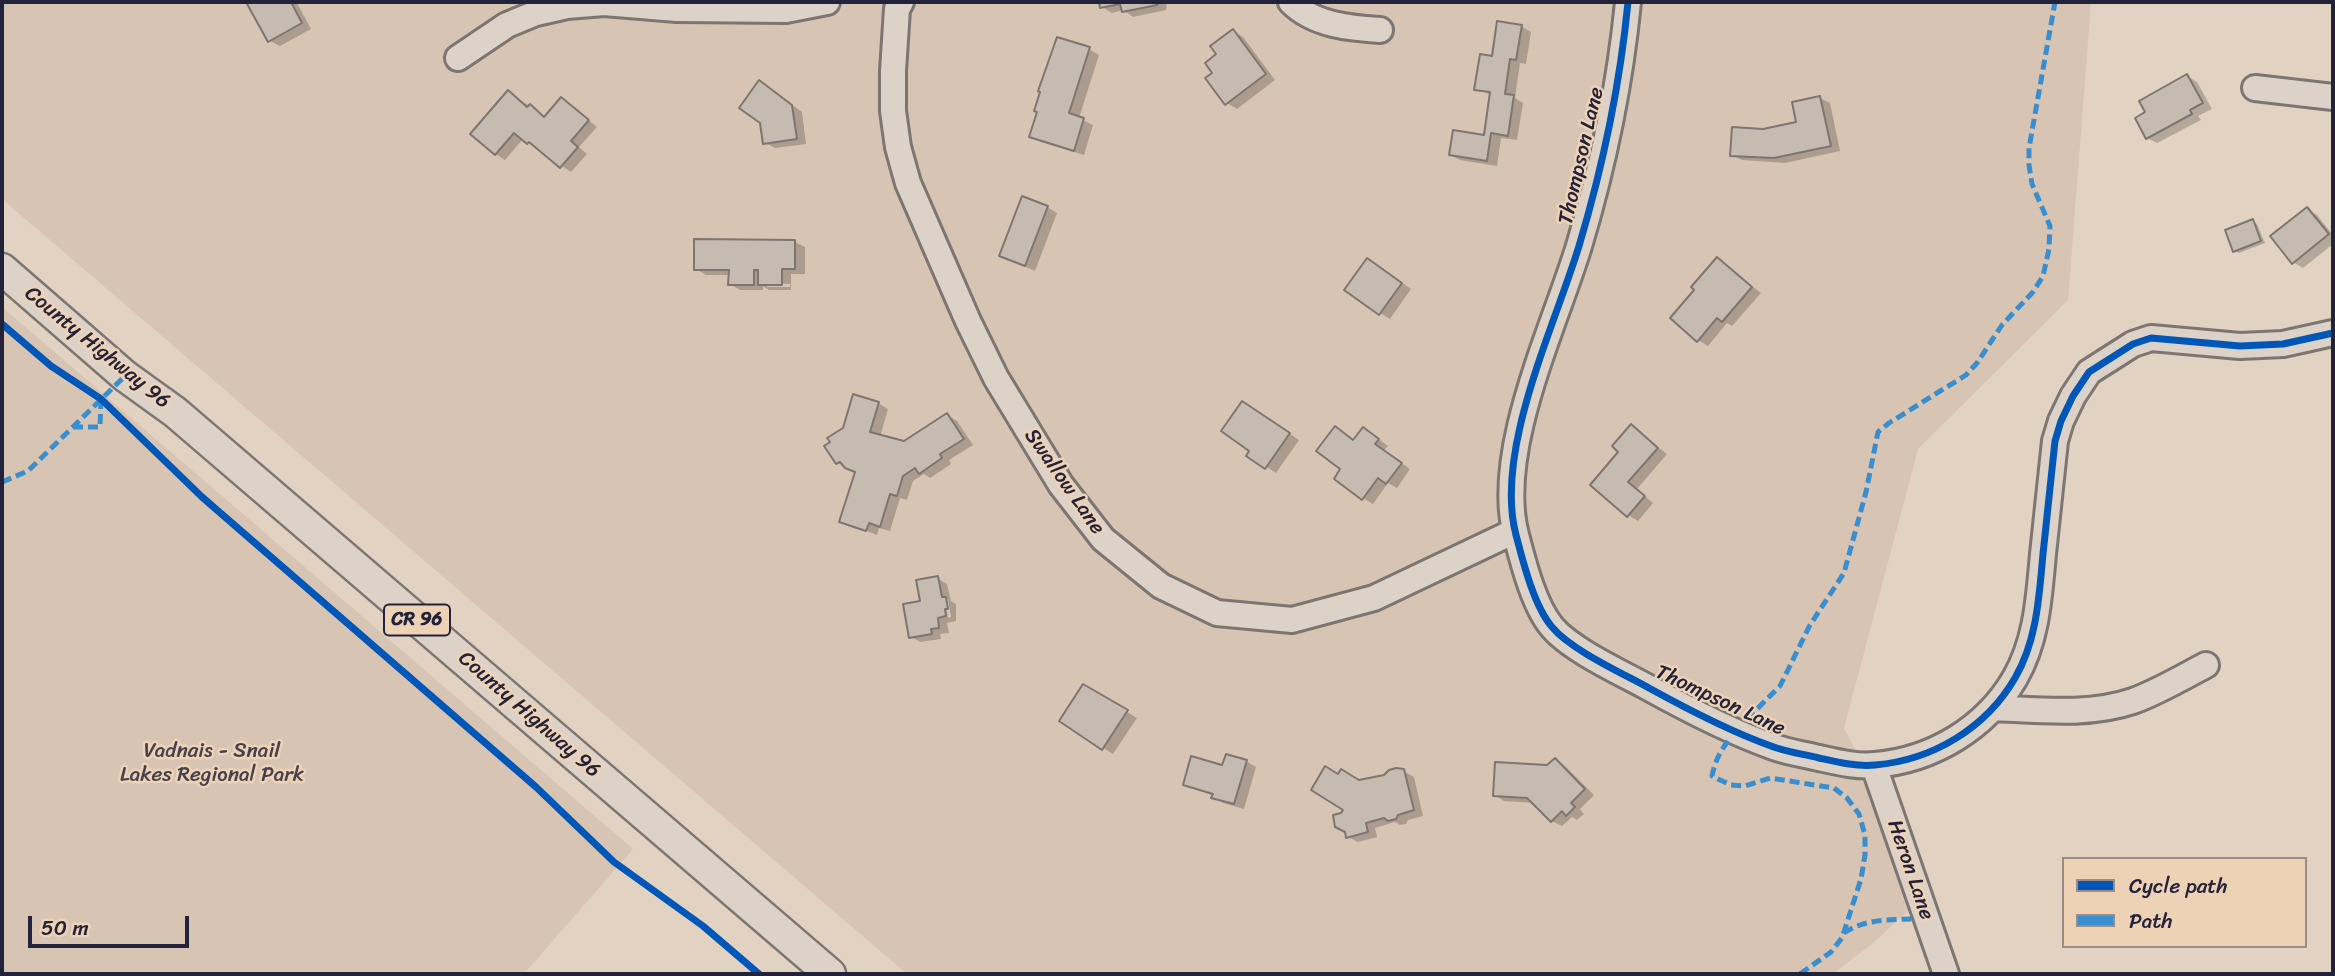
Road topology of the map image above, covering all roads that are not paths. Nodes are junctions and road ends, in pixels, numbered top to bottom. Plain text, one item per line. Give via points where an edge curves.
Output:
1 (827, 2) edge
2 (901, 2) edge
3 (1291, 2) edge
4 (1628, 2) edge
5 (1380, 30) dead end
6 (458, 58) dead end
7 (2255, 88) dead end
8 (2333, 97) edge
9 (2, 269) edge
10 (2333, 333) edge
11 (1515, 531) junction
12 (2206, 665) dead end
13 (1993, 708) junction
14 (1874, 766) junction
15 (830, 974) edge
16 (1946, 974) edge

1 - 6 street via 786,9 677,9 604,2 567,5 507,25
2 - 11 street, Swallow Lane via 893,111 908,183 996,378 1062,485 1103,539 1161,586 1217,613 1292,620 1374,598
3 - 5 street via 1312,18
4 - 11 street, Thompson Lane via 1601,167 1514,453
7 - 8 street
9 - 15 main road, County Highway 96 / CR 96 via 125,376 186,421
10 - 13 street, Thompson Lane via 2283,344 2240,346 2151,338 2089,372 2069,404 2055,441 2036,618 2028,651
11 - 14 street, Thompson Lane via 1535,597 1552,627 1576,646 1664,696 1772,747
12 - 13 street via 2134,701 2105,707 2057,711
13 - 14 street, Thompson Lane via 1952,742
14 - 16 street, Heron Lane

